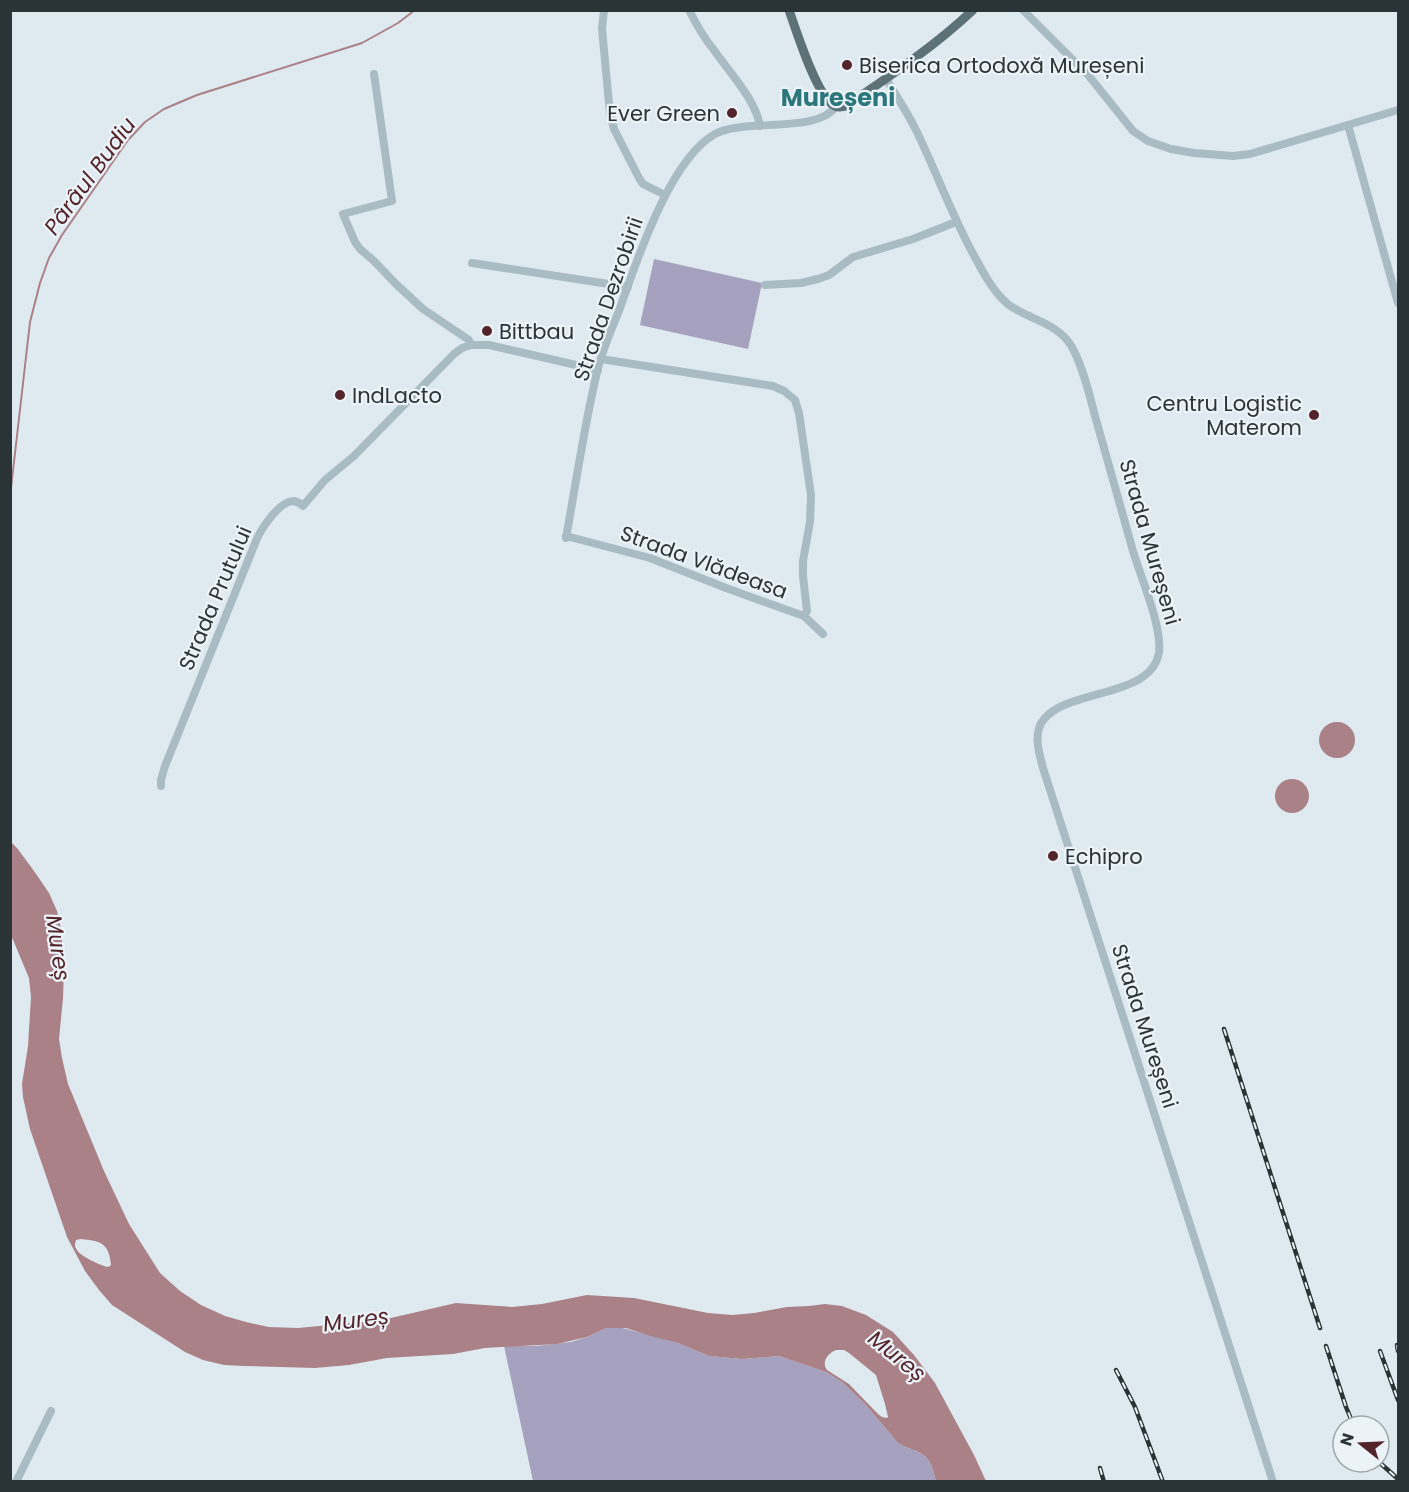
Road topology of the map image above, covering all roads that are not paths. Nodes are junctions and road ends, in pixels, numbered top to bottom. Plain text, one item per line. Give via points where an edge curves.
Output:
1 (604, 10) edge
2 (689, 10) edge
3 (789, 10) edge
4 (974, 10) edge
5 (1023, 10) edge
6 (374, 74) dead end
7 (886, 79) junction
8 (836, 106) junction
9 (1398, 110) edge
10 (1348, 125) junction
11 (760, 126) junction
12 (665, 195) junction
13 (956, 222) junction
14 (472, 263) dead end
15 (765, 285) dead end
16 (628, 287) junction
17 (1398, 303) edge
18 (471, 345) junction
19 (601, 359) junction
20 (598, 370) junction
21 (566, 537) joint
22 (804, 616) junction
23 (823, 634) dead end
24 (161, 786) dead end
25 (51, 1411) dead end
26 (16, 1482) edge
27 (1273, 1482) edge

1 - 12 street via 604,64 614,129 643,184
2 - 11 street via 755,108
3 - 8 main road via 816,81
4 - 7 main road, Strada Dezrobirii
5 - 10 street via 1089,76 1133,131 1164,147 1194,153 1250,154
6 - 18 street via 392,201 343,214 360,249 423,309
7 - 8 main road, Strada Dezrobirii via 846,106
7 - 13 street, Strada Mureșeni via 915,128
8 - 11 street, Strada Dezrobirii via 830,114 816,120
9 - 10 street
10 - 17 street
11 - 12 street, Strada Dezrobirii via 728,129 709,138
12 - 16 street, Strada Dezrobirii
13 - 15 street via 853,257 818,279
13 - 27 street, Strada Mureșeni via 995,290 1008,304 1053,328 1074,351 1154,616 1159,637 1155,666 1128,685 1060,707 1039,728 1038,746
14 - 16 street
16 - 19 street, Strada Dezrobirii
18 - 20 street via 489,345
18 - 24 street, Strada Prutului via 454,354 303,506 291,501 269,518 256,540 165,766
19 - 20 street, Strada Dezrobirii
19 - 22 street via 773,386 795,400 811,495 803,561 807,611
20 - 21 street, Strada Dezrobirii
21 - 22 street, Strada Vlădeasa via 650,558
22 - 23 street, Strada Vlădeasa
25 - 26 street

